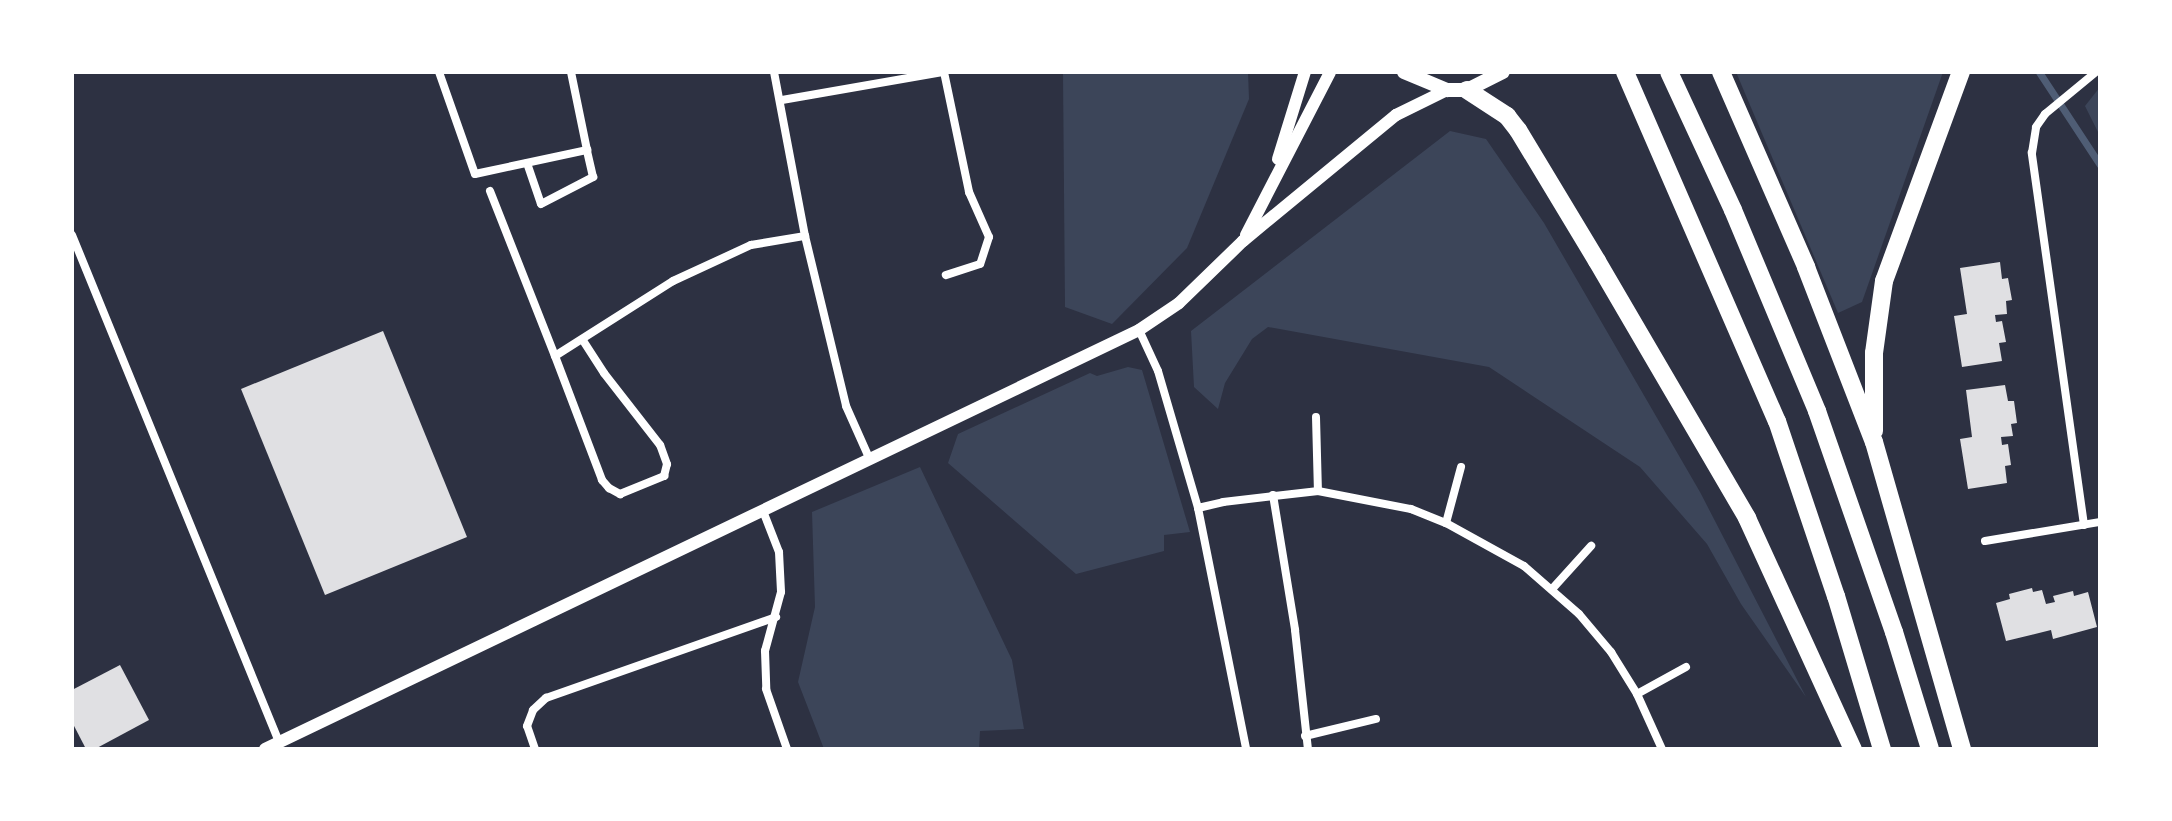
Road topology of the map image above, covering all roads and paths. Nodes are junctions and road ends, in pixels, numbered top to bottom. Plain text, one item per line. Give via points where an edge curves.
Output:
1 (439, 72) edge
2 (571, 72) edge
3 (774, 72) edge
4 (944, 72) edge
5 (1305, 72) edge
6 (1330, 72) edge
7 (1404, 72) edge
8 (1503, 72) edge
9 (1625, 72) edge
10 (1721, 72) edge
11 (1961, 72) edge
12 (2096, 72) edge
13 (1673, 80) edge
14 (1447, 90) junction
15 (1467, 90) junction
16 (782, 100) junction
17 (587, 150) junction
18 (527, 163) junction
19 (490, 191) dead end
20 (1268, 193) junction
21 (72, 235) edge
22 (805, 236) junction
23 (1243, 241) junction
24 (946, 275) dead end
25 (1139, 330) junction
26 (582, 339) junction
27 (555, 356) junction
28 (1316, 417) dead end
29 (1874, 442) junction
30 (870, 460) junction
31 (1461, 467) dead end
32 (1318, 491) junction
33 (1273, 495) junction
34 (1198, 508) junction
35 (763, 511) junction
36 (2100, 522) edge
37 (1446, 523) junction
38 (2084, 525) junction
39 (1985, 541) dead end
40 (1591, 546) dead end
41 (1553, 588) junction
42 (776, 617) junction
43 (1686, 667) dead end
44 (1637, 694) junction
45 (1376, 719) dead end
46 (1305, 736) junction
47 (279, 742) junction
48 (265, 749) edge
49 (535, 749) edge
50 (787, 749) edge
51 (1246, 749) edge
52 (1308, 749) edge
53 (1662, 749) edge
54 (1853, 749) edge
55 (1882, 749) edge
56 (1930, 749) edge
57 (1962, 749) edge

1 - 18 street via 475,174
2 - 17 street
3 - 16 street
4 - 16 street
4 - 24 street via 969,192 989,237 980,264
5 - 20 street
6 - 20 street
7 - 14 main road
8 - 15 main road
9 - 55 highway via 1777,421
10 - 29 highway via 1806,267
11 - 29 highway via 1884,281 1874,353
12 - 38 street via 2045,114 2036,127 2032,153
13 - 56 highway via 1817,411
14 - 15 main road
14 - 23 street via 1396,115
15 - 54 highway via 1507,116 1518,130 1597,261 1747,518
16 - 22 street
17 - 18 street
17 - 18 street via 593,177 541,204
19 - 27 street
20 - 23 street
21 - 47 street
22 - 26 street via 751,245 673,281
22 - 30 street via 846,406
23 - 25 street via 1179,303
25 - 30 street
25 - 34 street via 1158,371
26 - 27 street
26 - 27 street via 660,445 667,464 664,476 620,494 609,488
28 - 32 street
29 - 57 highway
30 - 35 street
31 - 37 street
32 - 33 street
32 - 37 street via 1411,509
33 - 34 street
33 - 46 street via 1295,630
34 - 51 street
35 - 42 street via 779,552
35 - 47 street
36 - 38 street
37 - 41 street
38 - 39 street
40 - 41 street
41 - 44 street via 1611,652
42 - 49 street via 546,698 533,710 527,726
42 - 50 street via 765,651 766,689
43 - 44 street
44 - 53 street
45 - 46 street
46 - 52 street
47 - 48 street

